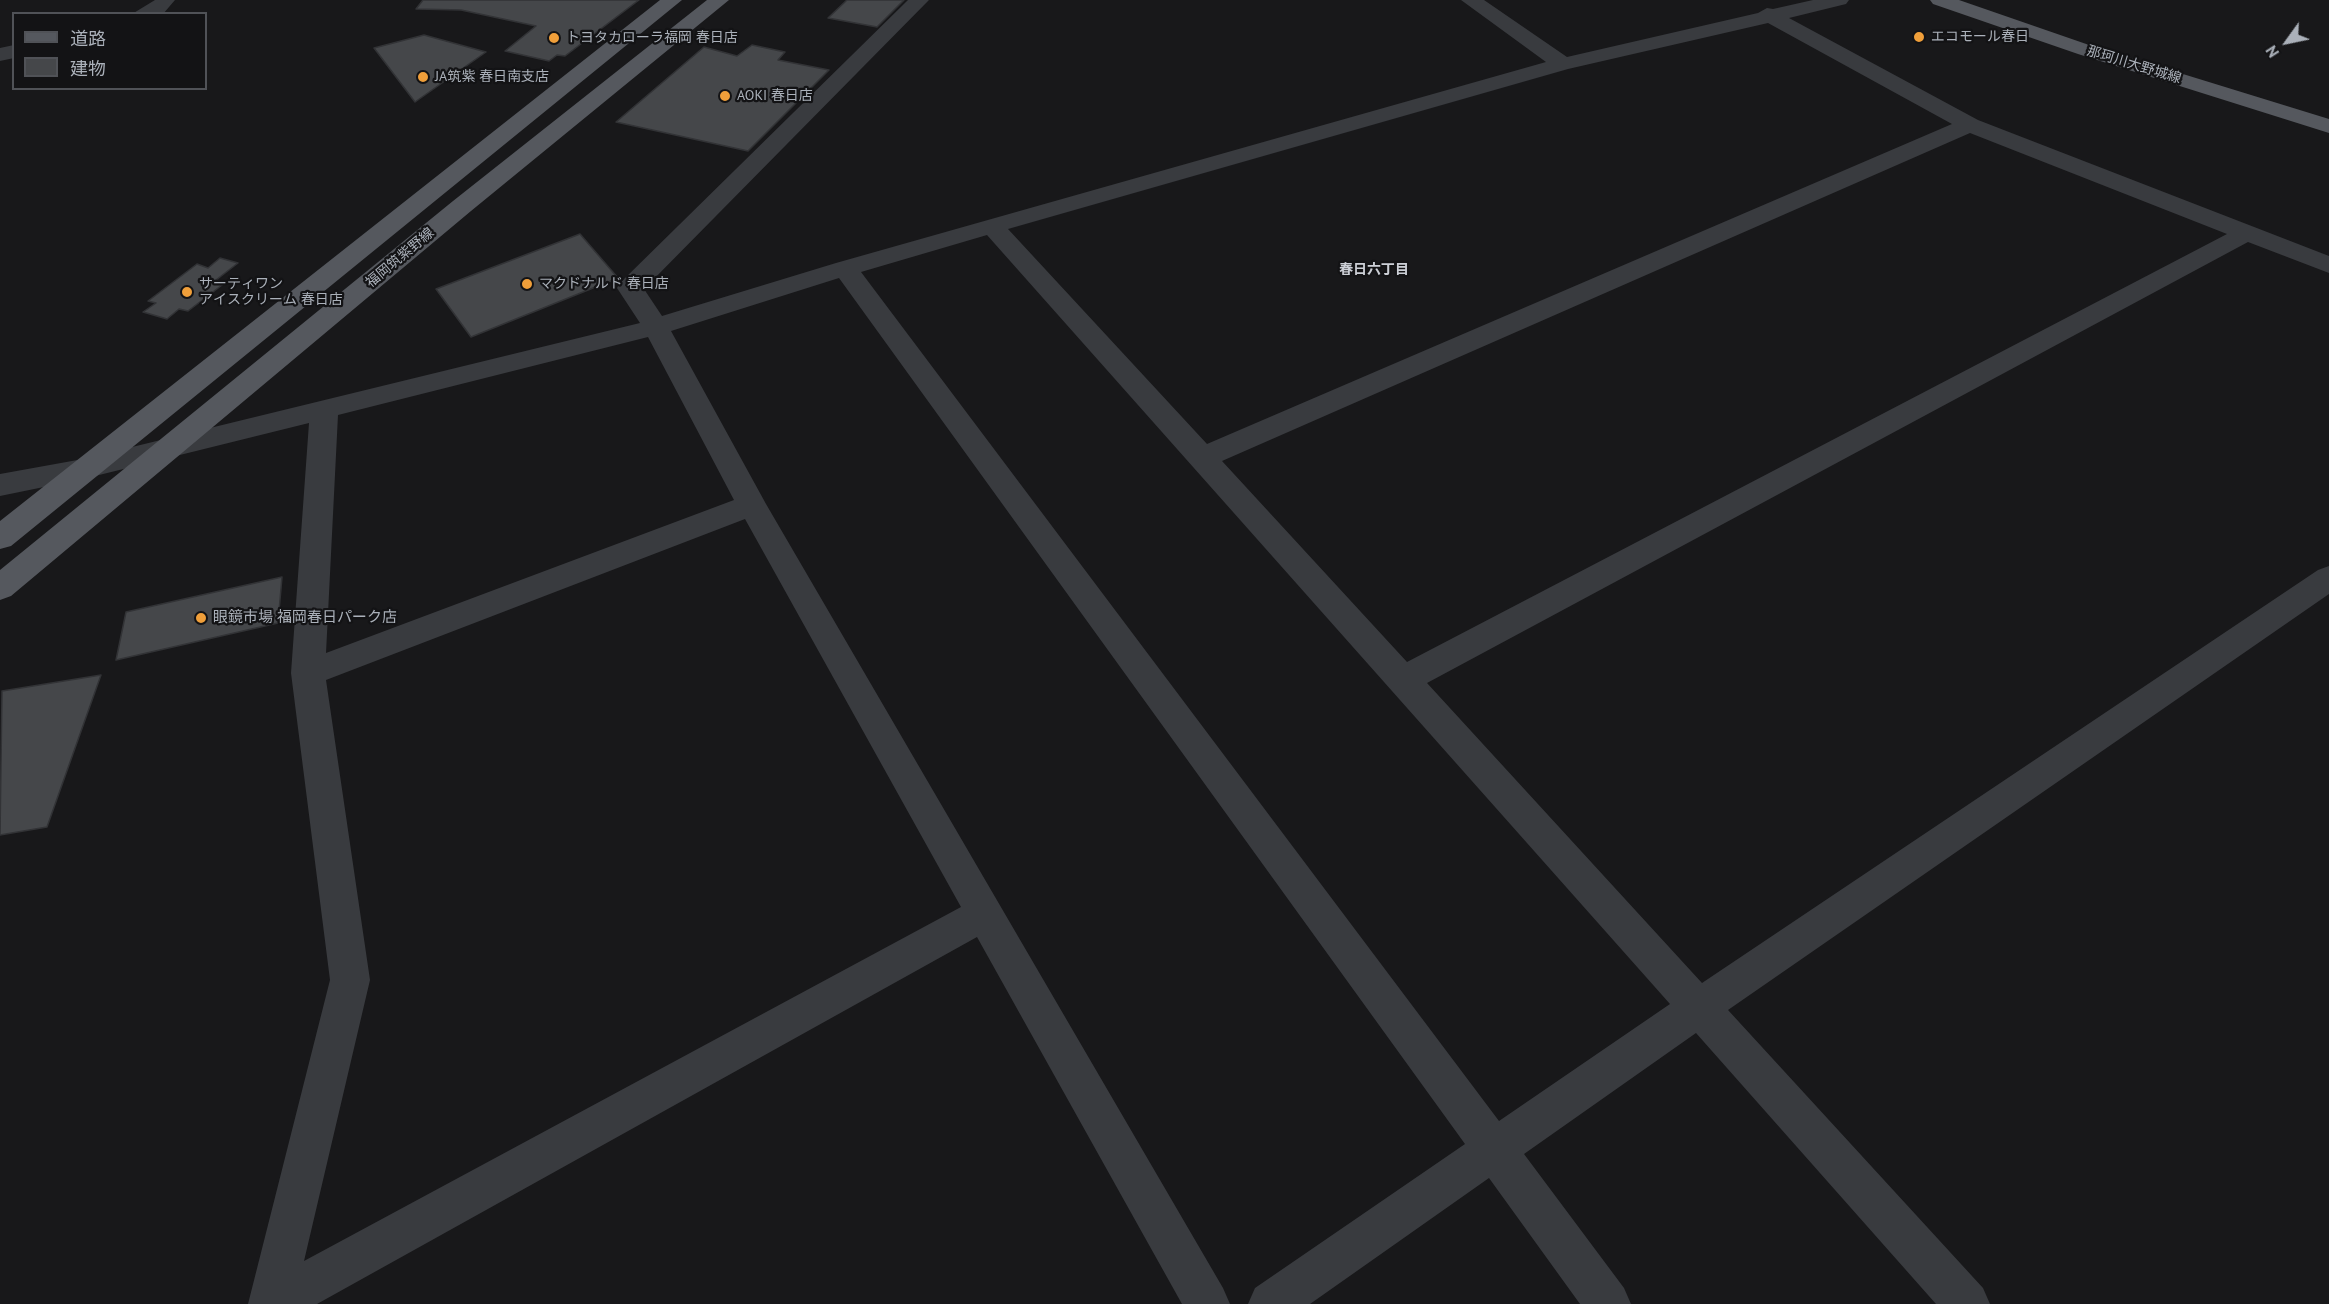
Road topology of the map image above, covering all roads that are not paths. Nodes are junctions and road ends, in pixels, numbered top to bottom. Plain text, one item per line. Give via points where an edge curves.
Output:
1 (165, 0) edge
2 (672, 0) edge
3 (719, 0) edge
4 (918, 0) edge
5 (1471, 0) edge
6 (1839, 0) edge
7 (1940, 0) edge
8 (148, 12) edge
9 (1767, 14) junction
10 (1563, 64) junction
11 (1970, 125) junction
12 (2329, 126) edge
13 (992, 226) junction
14 (2247, 233) junction
15 (2329, 265) edge
16 (845, 268) junction
17 (656, 327) junction
18 (324, 410) junction
19 (169, 449) junction
20 (1202, 458) junction
21 (83, 469) junction
22 (0, 485) edge
23 (752, 505) junction
24 (0, 538) edge
25 (2329, 578) edge
26 (0, 588) edge
27 (308, 674) junction
28 (1403, 680) junction
29 (985, 914) junction
30 (1700, 1008) junction
31 (1495, 1150) junction
32 (271, 1304) edge
33 (1207, 1304) edge
34 (1271, 1304) edge
35 (1608, 1304) edge
36 (1967, 1304) edge

1 - 8 street via 160,8
2 - 21 main road, 福岡筑紫野線
3 - 19 main road, 福岡筑紫野線
4 - 17 street via 630,288
5 - 10 street
6 - 9 street
7 - 12 main road, 那珂川大野城線
9 - 10 street
9 - 11 street
10 - 13 street
11 - 14 street
11 - 20 street
13 - 16 street
13 - 20 street
14 - 15 street
14 - 28 street
16 - 17 street
16 - 31 street
17 - 18 street
17 - 23 street
18 - 19 street
18 - 27 street
19 - 21 street
19 - 26 main road, 福岡筑紫野線
20 - 28 street
21 - 22 street
21 - 24 main road, 福岡筑紫野線
23 - 27 street
23 - 29 street
25 - 30 street
27 - 32 street via 350,980
28 - 30 street
29 - 32 street
29 - 33 street
30 - 31 street
30 - 36 street
31 - 34 street
31 - 35 street

